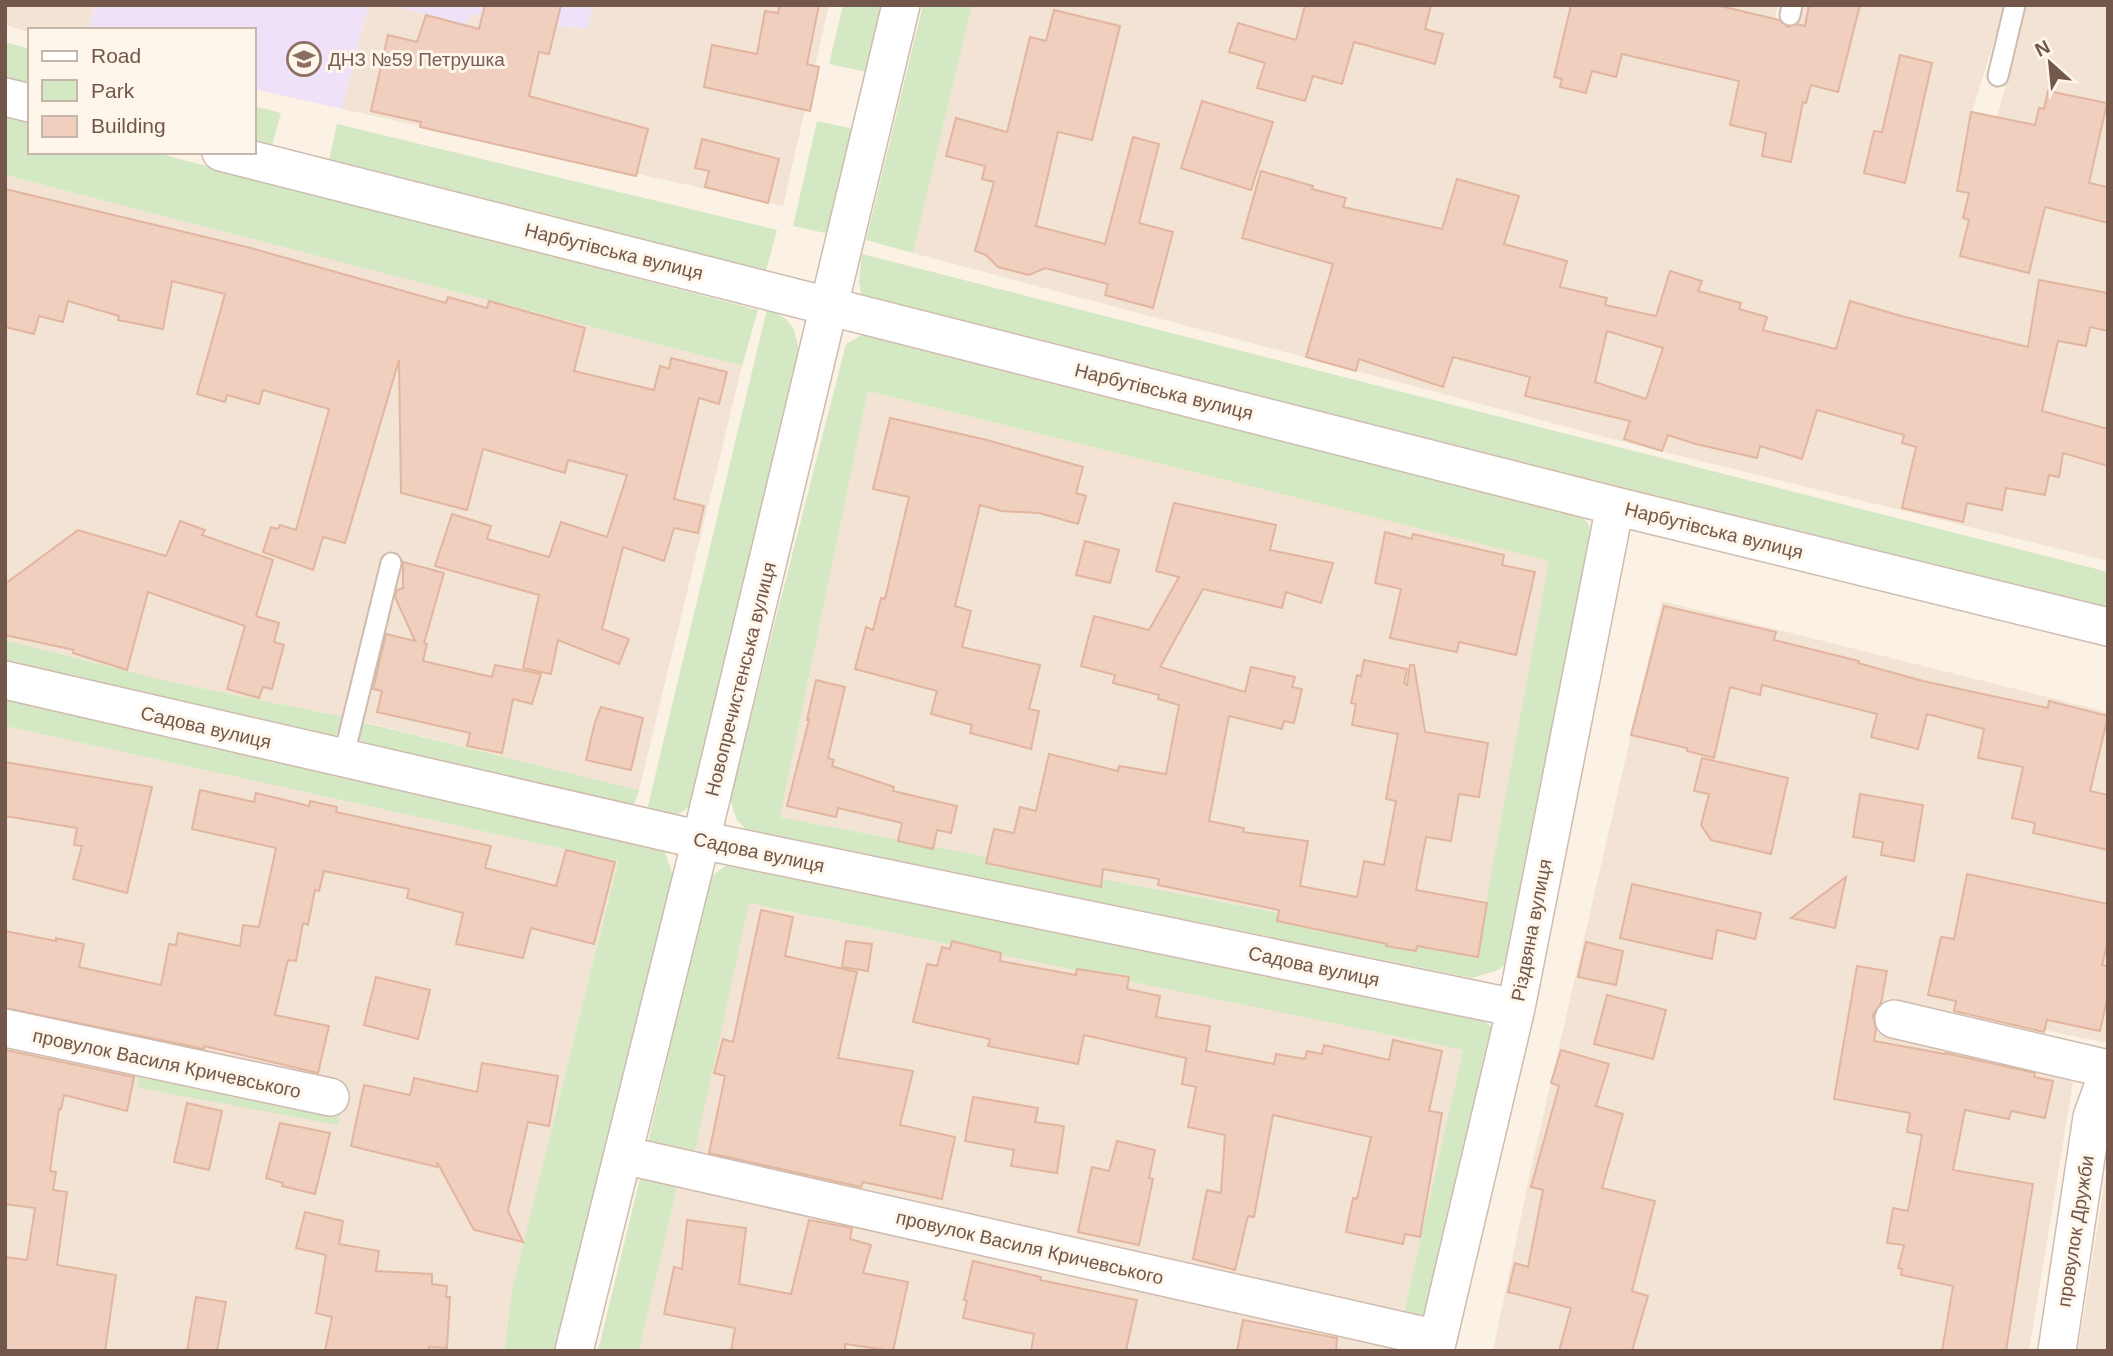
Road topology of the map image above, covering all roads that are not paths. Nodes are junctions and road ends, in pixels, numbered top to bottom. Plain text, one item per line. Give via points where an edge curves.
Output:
1 (901, 5) edge
2 (2015, 5) edge
3 (1998, 76) dead end
4 (5, 97) edge
5 (28, 103) edge
6 (229, 154) edge
7 (830, 306) junction
8 (1615, 506) junction
9 (391, 563) dead end
10 (2108, 627) edge
11 (5, 680) edge
12 (343, 759) junction
13 (701, 840) junction
14 (1516, 1008) junction
15 (1894, 1019) dead end
16 (5, 1028) edge
17 (2108, 1071) edge
18 (330, 1097) dead end
19 (623, 1155) junction
20 (1436, 1345) edge
21 (574, 1351) edge
22 (2057, 1351) edge

1 - 7 street, Новопречистенська вулиця
2 - 3 lane
4 - 5 street
6 - 7 street, Нарбутівська вулиця
7 - 8 street, Нарбутівська вулиця
7 - 13 street, Новопречистенська вулиця
8 - 10 street, Нарбутівська вулиця
8 - 14 street, Різдвяна вулиця
9 - 12 lane
11 - 12 street, Садова вулиця
12 - 13 street, Садова вулиця
13 - 14 street, Садова вулиця
13 - 19 street, Новопречистенська вулиця
14 - 20 street, Різдвяна вулиця
15 - 17 street, провулок Дружби
16 - 18 street, провулок Василя Кричевського
17 - 22 street, провулок Дружби via 2092,1117
19 - 20 street, провулок Василя Кричевського
19 - 21 street, Новопречистенська вулиця

